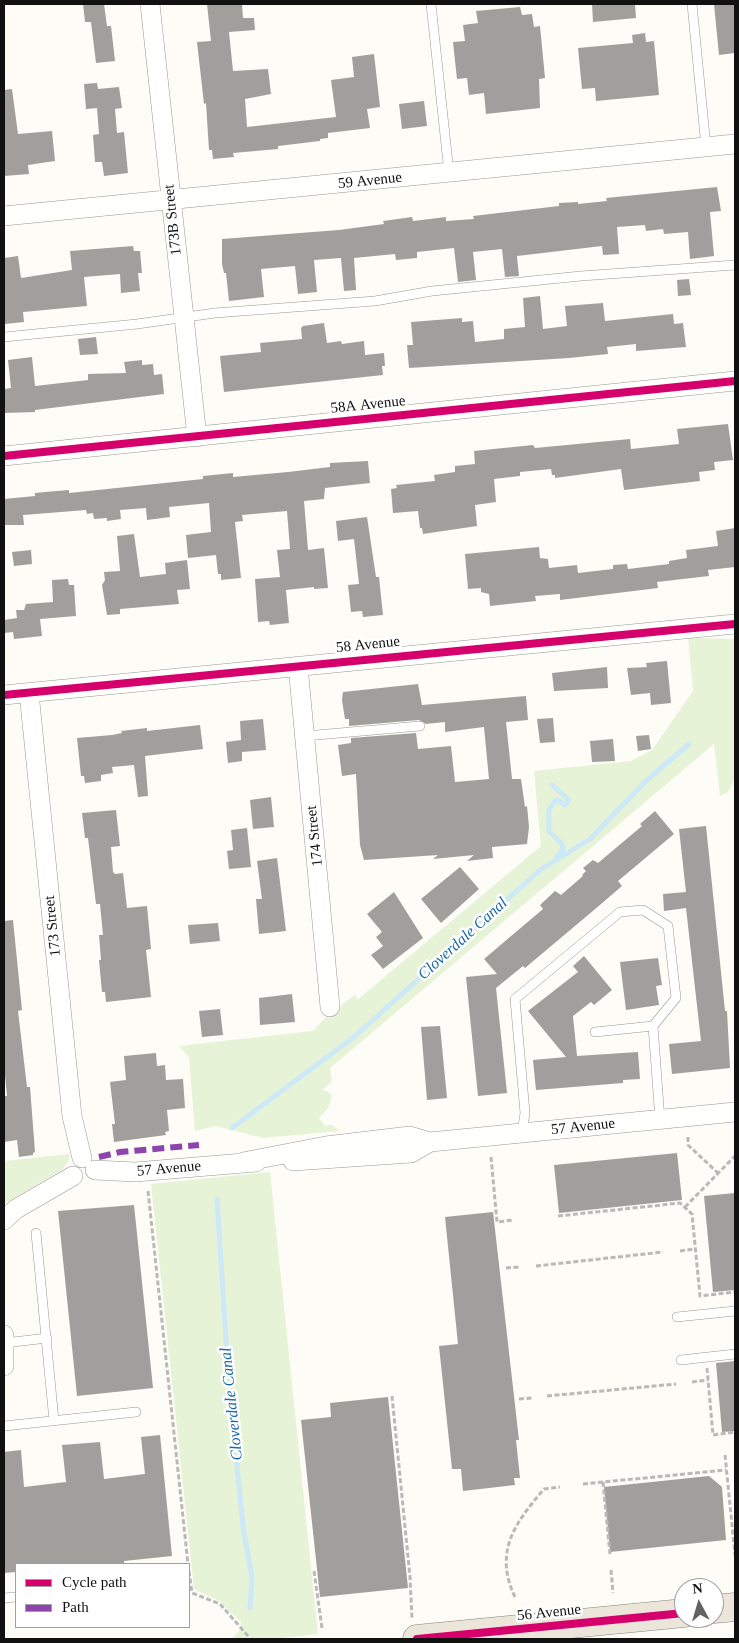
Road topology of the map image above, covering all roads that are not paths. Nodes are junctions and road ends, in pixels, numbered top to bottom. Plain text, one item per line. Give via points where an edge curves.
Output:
1 (150, 4) edge
2 (431, 4) edge
3 (692, 4) edge
4 (735, 144) edge
5 (706, 147) junction
6 (449, 173) junction
7 (170, 200) junction
8 (4, 216) edge
9 (735, 265) edge
10 (183, 317) junction
11 (4, 337) edge
12 (735, 381) edge
13 (197, 437) junction
14 (4, 456) edge
15 (735, 624) edge
16 (298, 666) junction
17 (29, 693) junction
18 (4, 695) edge
19 (420, 726) dead end
20 (305, 736) junction
21 (330, 1007) dead end
22 (653, 1026) junction
23 (595, 1032) dead end
24 (735, 1112) edge
25 (660, 1120) junction
26 (522, 1134) junction
27 (89, 1164) junction
28 (4, 1220) edge
29 (36, 1233) dead end
30 (735, 1311) edge
31 (677, 1317) dead end
32 (47, 1338) junction
33 (4, 1339) edge
34 (735, 1354) edge
35 (681, 1360) dead end
36 (4, 1366) edge
37 (136, 1412) dead end
38 (54, 1421) junction
39 (4, 1426) edge
40 (674, 1613) edge
41 (415, 1629) edge

1 - 7 street, 173B Street
2 - 6 lane
3 - 5 lane
4 - 5 street, 59 Avenue
5 - 6 street, 59 Avenue
6 - 7 street, 59 Avenue
7 - 8 street, 59 Avenue
7 - 10 street, 173B Street
9 - 10 lane via 581,276 432,291 375,301
10 - 11 lane
10 - 13 street, 173B Street
12 - 13 street, 58A Avenue
13 - 14 street, 58A Avenue
15 - 16 street, 58 Avenue
16 - 17 street, 58 Avenue
16 - 20 street, 174 Street
17 - 18 street, 58 Avenue
17 - 27 street, 173 Street via 72,1116
19 - 20 lane
20 - 21 street, 174 Street
22 - 23 lane
22 - 25 lane
22 - 26 lane via 676,998 668,926 642,910 620,912 515,1000 524,1113
24 - 25 street, 57 Avenue
25 - 26 street, 57 Avenue
26 - 27 street, 57 Avenue via 430,1142 411,1153 327,1160 244,1162 135,1172
27 - 28 street via 73,1164 73,1176 16,1209
29 - 32 lane
30 - 31 lane
32 - 33 lane
32 - 38 lane
33 - 36 street
34 - 35 lane
37 - 38 lane
38 - 39 lane
40 - 41 highway, 56 Avenue

